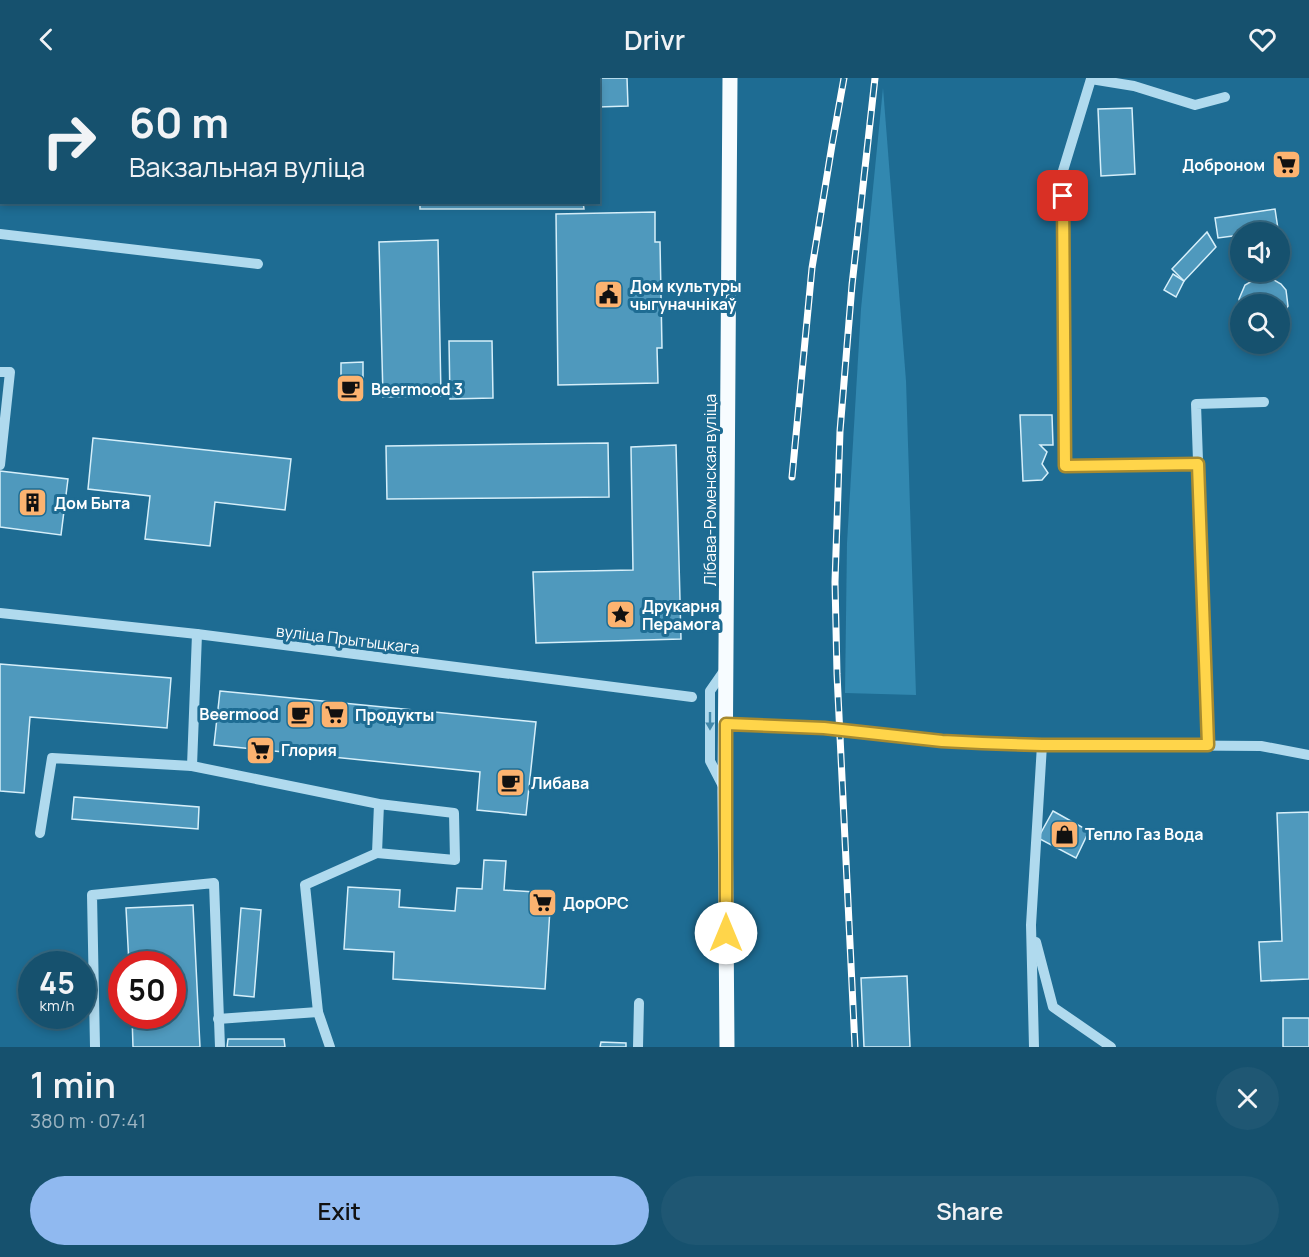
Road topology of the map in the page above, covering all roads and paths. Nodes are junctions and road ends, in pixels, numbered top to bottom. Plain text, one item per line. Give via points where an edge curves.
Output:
1 (730, 78) edge
2 (1091, 78) edge
3 (1225, 97) dead end
4 (0, 234) edge
5 (258, 264) dead end
6 (0, 372) edge
7 (1264, 402) dead end
8 (1198, 464) junction
9 (0, 465) edge
10 (0, 613) edge
11 (197, 634) junction
12 (726, 667) junction
13 (692, 697) dead end
14 (726, 724) junction
15 (1042, 745) junction
16 (1208, 745) junction
17 (1309, 755) edge
18 (192, 766) junction
19 (725, 791) junction
20 (379, 804) junction
21 (40, 832) dead end
22 (377, 853) junction
23 (1031, 925) junction
24 (639, 1003) dead end
25 (318, 1012) junction
26 (218, 1019) junction
27 (95, 1047) edge
28 (220, 1047) edge
29 (330, 1047) edge
30 (638, 1047) edge
31 (727, 1047) edge
32 (1034, 1047) edge
33 (1111, 1047) edge

1 - 12 main road, Лібава-Роменская вуліца
2 - 3 street via 1134,86 1195,105
2 - 8 street via 1062,174 1065,466
4 - 5 street
6 - 9 street via 10,372
7 - 8 street via 1196,404
8 - 16 street
10 - 11 street, вуліца Прытыцкага
11 - 13 street, вуліца Прытыцкага
11 - 18 street
12 - 14 main road, Лібава-Роменская вуліца
12 -> 19 street via 711,691 710,701 710,761
14 - 15 street
14 - 19 main road, Лібава-Роменская вуліца
15 - 16 street
15 - 23 street
16 - 17 street via 1261,746
18 - 20 street
18 - 21 street via 52,758
19 - 31 main road, Лібава-Роменская вуліца
20 - 22 street
20 - 22 street via 454,813 455,860
22 - 25 street via 305,885
23 - 32 street
23 - 33 street via 1053,1007
24 - 30 street
25 - 26 street
25 - 29 street
26 - 27 street via 214,883 92,895
26 - 28 street

